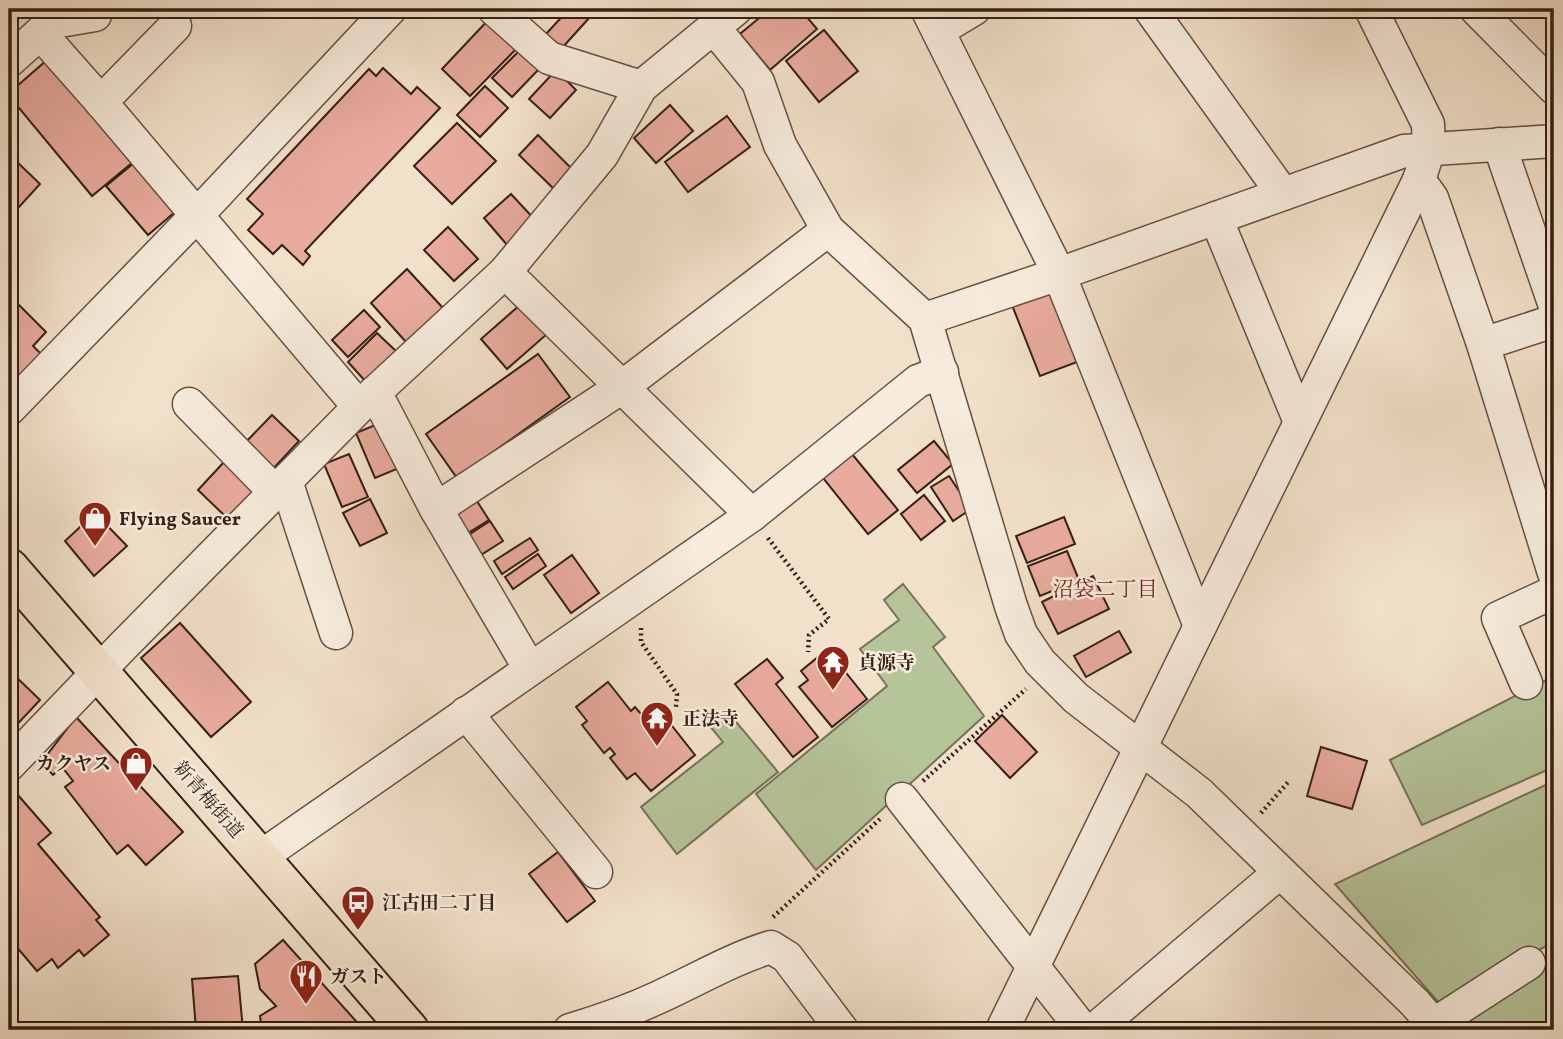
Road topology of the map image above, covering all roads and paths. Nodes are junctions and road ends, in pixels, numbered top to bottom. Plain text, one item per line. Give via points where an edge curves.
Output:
1 (390, 9) edge
2 (494, 9) edge
3 (974, 9) edge
4 (1150, 9) edge
5 (1476, 9) edge
6 (1378, 12) edge
7 (726, 15) edge
8 (64, 19) edge
9 (933, 19) edge
10 (175, 26) dead end
11 (9, 61) edge
12 (641, 87) junction
13 (1554, 88) edge
14 (101, 102) junction
15 (1554, 141) edge
16 (1499, 144) junction
17 (1429, 149) junction
18 (1419, 180) junction
19 (1283, 194) junction
20 (197, 215) junction
21 (1216, 218) junction
22 (828, 230) junction
23 (505, 272) junction
24 (1059, 274) junction
25 (1554, 303) edge
26 (925, 319) junction
27 (1554, 321) edge
28 (1483, 344) junction
29 (942, 372) junction
30 (622, 387) junction
31 (367, 399) junction
32 (189, 404) dead end
33 (9, 409) edge
34 (1300, 422) junction
35 (281, 486) junction
36 (1544, 507) edge
37 (436, 509) junction
38 (759, 525) junction
39 (9, 568) edge
40 (1554, 573) edge
41 (1554, 592) edge
42 (632, 598) junction
43 (1200, 626) junction
44 (336, 633) dead end
45 (808, 652) dead end
46 (530, 669) junction
47 (99, 672) junction
48 (1526, 683) dead end
49 (676, 708) dead end
50 (466, 713) junction
51 (1139, 749) junction
52 (9, 765) edge
53 (1290, 780) dead end
54 (902, 799) dead end
55 (1242, 835) junction
56 (259, 858) junction
57 (596, 872) dead end
58 (1280, 872) junction
59 (1529, 963) dead end
60 (1032, 968) junction
61 (1436, 1028) edge
62 (409, 1030) edge
63 (570, 1030) edge
64 (842, 1030) edge
65 (1002, 1030) edge
66 (1083, 1030) edge
67 (1094, 1030) edge

1 - 20 street
2 - 12 street via 549,58
3 - 9 street
4 - 19 street
5 - 13 street
6 - 17 street via 1428,124
7 - 12 street
7 - 22 street via 758,82 780,145
8 - 11 street
8 - 14 street
9 - 24 street
10 - 14 street
12 - 23 street via 602,155
14 - 20 street
15 - 16 street
16 - 17 street
16 - 25 street
17 - 18 street
17 - 19 street via 1404,151
18 - 28 street via 1432,198
18 - 34 street
19 - 21 street
20 - 31 street
20 - 33 street
21 - 24 street
21 - 34 street
22 - 26 street
22 - 30 street
23 - 30 street
23 - 31 street
24 - 26 street
24 - 43 street
26 - 29 street
27 - 28 street
28 - 36 street
29 - 38 street via 918,380
29 - 51 street via 1021,634 1040,662 1076,698
30 - 37 street
30 - 38 street
31 - 35 street
31 - 37 street
32 - 35 street
34 - 43 street
35 - 44 street
35 - 47 street
36 - 40 street
37 - 46 street
38 - 42 street
38 - 45 path via 829,619 810,635
39 - 47 main road, 新青梅街道
41 - 48 street via 1498,618
42 - 46 street
42 - 49 path via 642,612 641,642 677,694
43 - 51 street
46 - 50 street
47 - 52 street
47 - 56 main road, 新青梅街道
50 - 56 street
50 - 57 street
51 - 55 street via 1199,793
51 - 60 street
53 - 55 path
54 - 60 street
55 - 58 street
56 - 62 main road, 新青梅街道
58 - 61 street
58 - 67 street
59 - 61 street
60 - 65 street
60 - 66 street
63 - 64 street via 657,999 749,953 771,947 788,957

